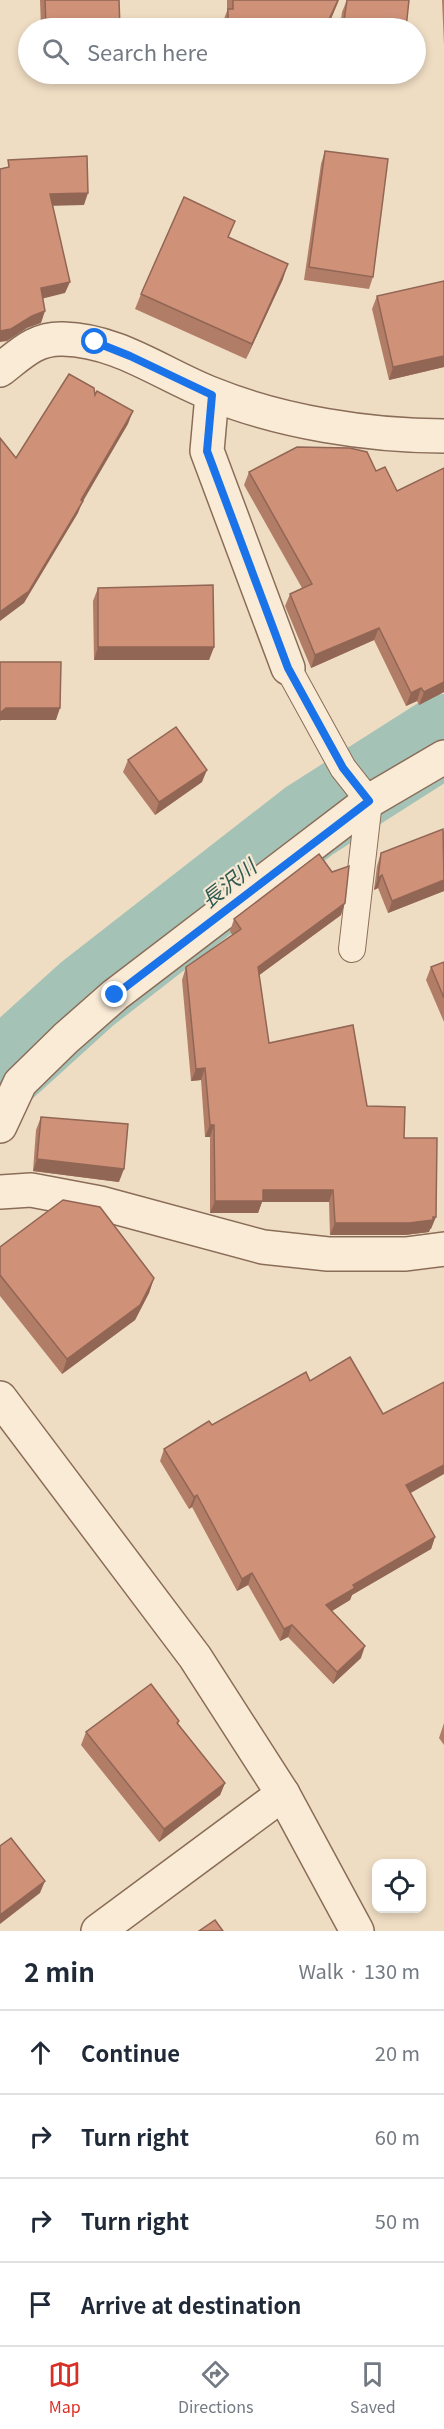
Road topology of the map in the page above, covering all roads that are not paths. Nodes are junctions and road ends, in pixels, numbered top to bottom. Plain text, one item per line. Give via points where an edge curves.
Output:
1 (0, 370) edge
2 (212, 395) junction
3 (444, 436) edge
4 (288, 668) joint
5 (444, 757) edge
6 (366, 798) junction
7 (352, 949) dead end
8 (0, 1126) edge
9 (0, 1192) edge
10 (444, 1249) edge
11 (0, 1398) edge
12 (283, 1794) junction
13 (98, 1931) edge
14 (357, 1931) edge

1 - 2 street via 33,344 62,339 95,342
2 - 3 street via 331,426
2 - 4 street via 207,451
4 - 6 lane via 343,768
5 - 6 street
6 - 7 lane
6 - 8 street via 107,1002 20,1083
9 - 10 street via 31,1190 100,1203 263,1247 328,1254 406,1254
11 - 12 street via 195,1657
12 - 13 street
12 - 14 street

